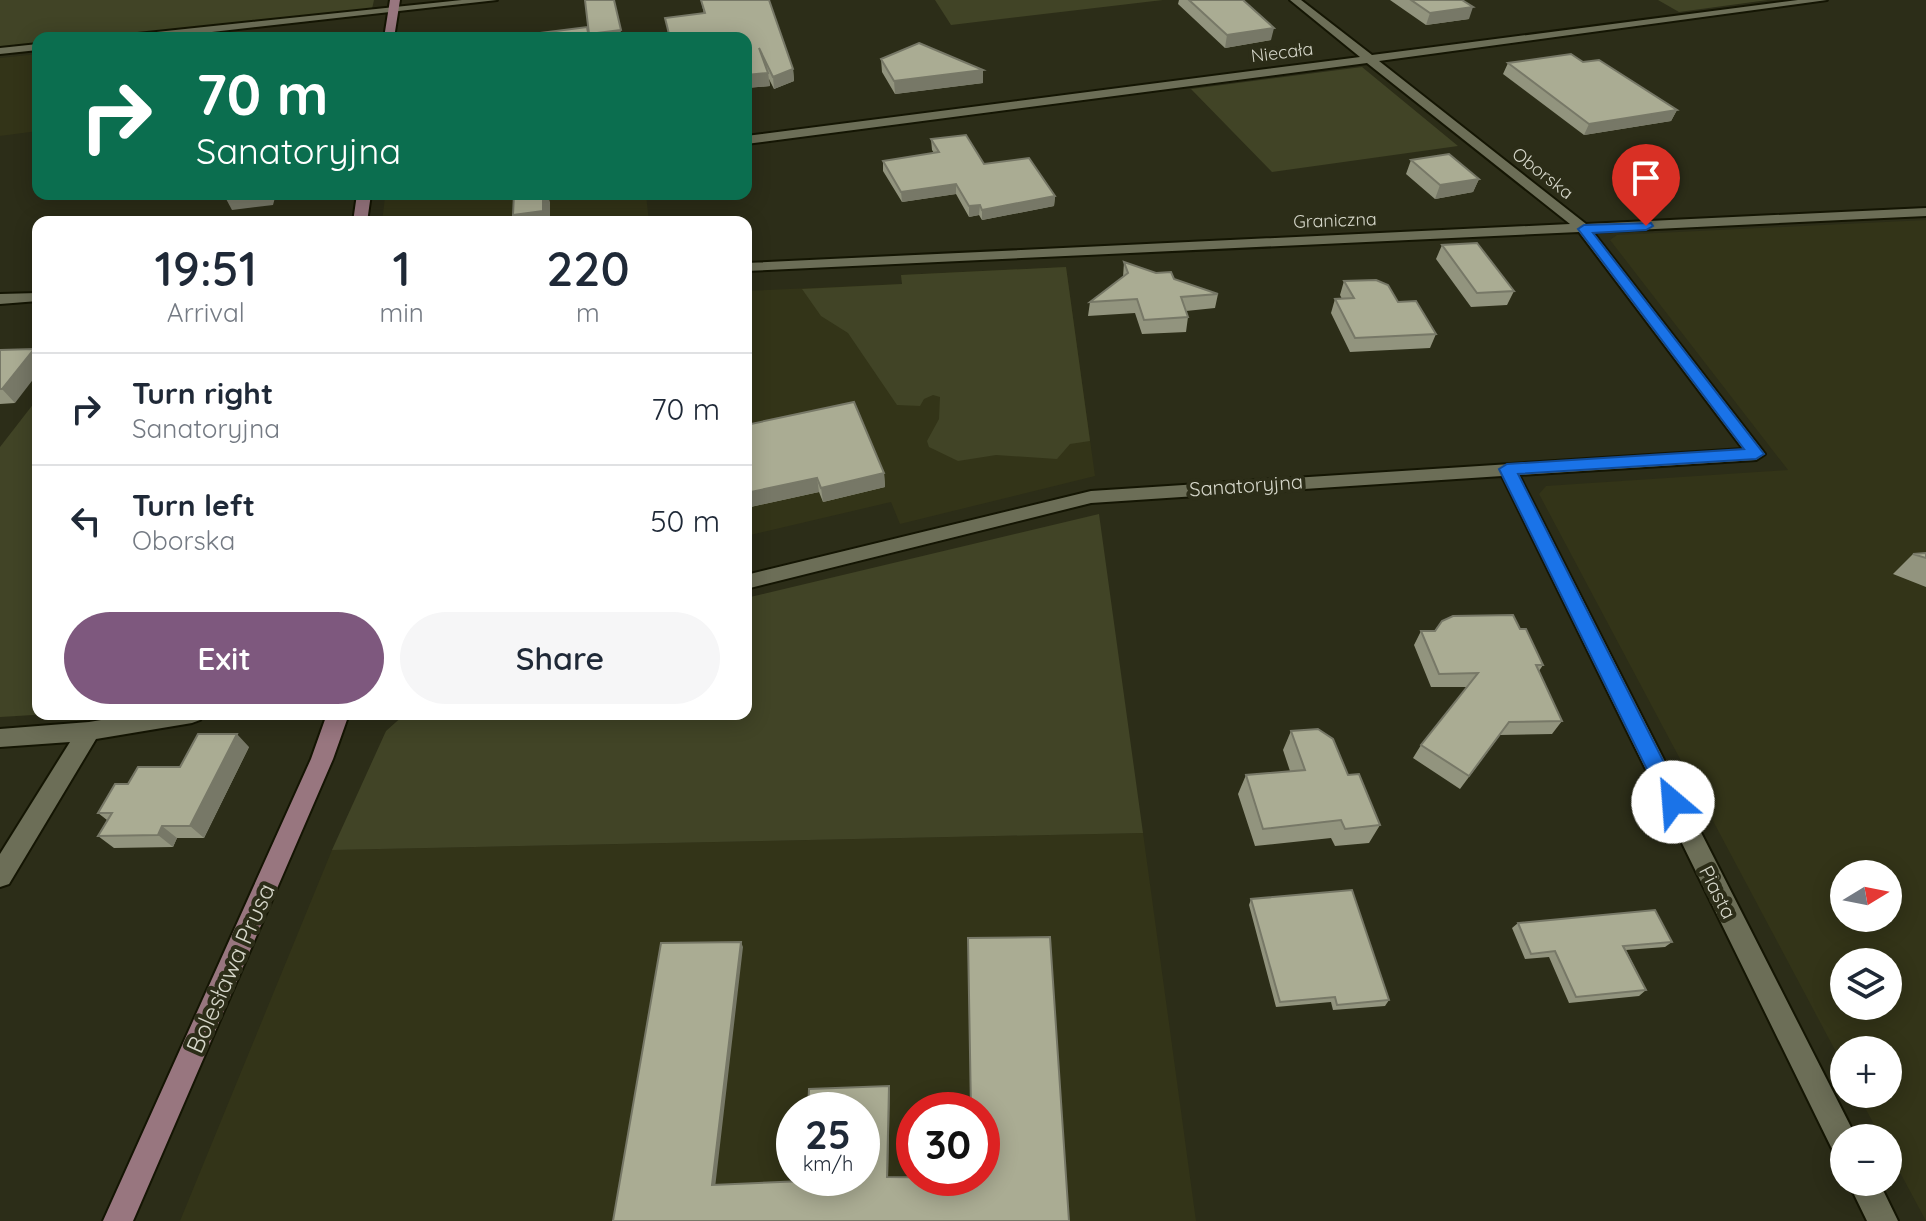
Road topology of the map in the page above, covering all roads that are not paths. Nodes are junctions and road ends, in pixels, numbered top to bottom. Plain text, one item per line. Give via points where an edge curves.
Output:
1 (492, 0) edge
2 (1295, 0) edge
3 (1822, 0) edge
4 (394, 5) edge
5 (176, 32) edge
6 (390, 32) edge
7 (32, 48) edge
8 (0, 51) edge
9 (1370, 59) junction
10 (752, 139) edge
11 (1926, 212) edge
12 (1584, 229) junction
13 (752, 267) edge
14 (32, 297) edge
15 (0, 299) edge
16 (1756, 454) joint
17 (1507, 469) junction
18 (752, 581) edge
19 (156, 720) edge
20 (336, 720) edge
21 (89, 731) junction
22 (0, 738) edge
23 (0, 876) edge
24 (1834, 1124) edge
25 (1870, 1196) edge
26 (118, 1221) edge
27 (1883, 1221) edge

1 - 4 street
2 - 9 street, Oborska
3 - 9 street, Niecała
4 - 5 street
4 - 6 street
7 - 8 street
9 - 10 street, Niecała
9 - 12 street, Oborska
11 - 12 street, Graniczna
12 - 13 street, Graniczna
12 - 16 street, Oborska
14 - 15 street
16 - 17 street, Sanatoryjna
17 - 18 street, Sanatoryjna via 1091,497
17 - 24 street, Piasta
19 - 21 street
20 - 26 street, Bolesława Prusa
21 - 22 street
21 - 23 street
25 - 27 street

